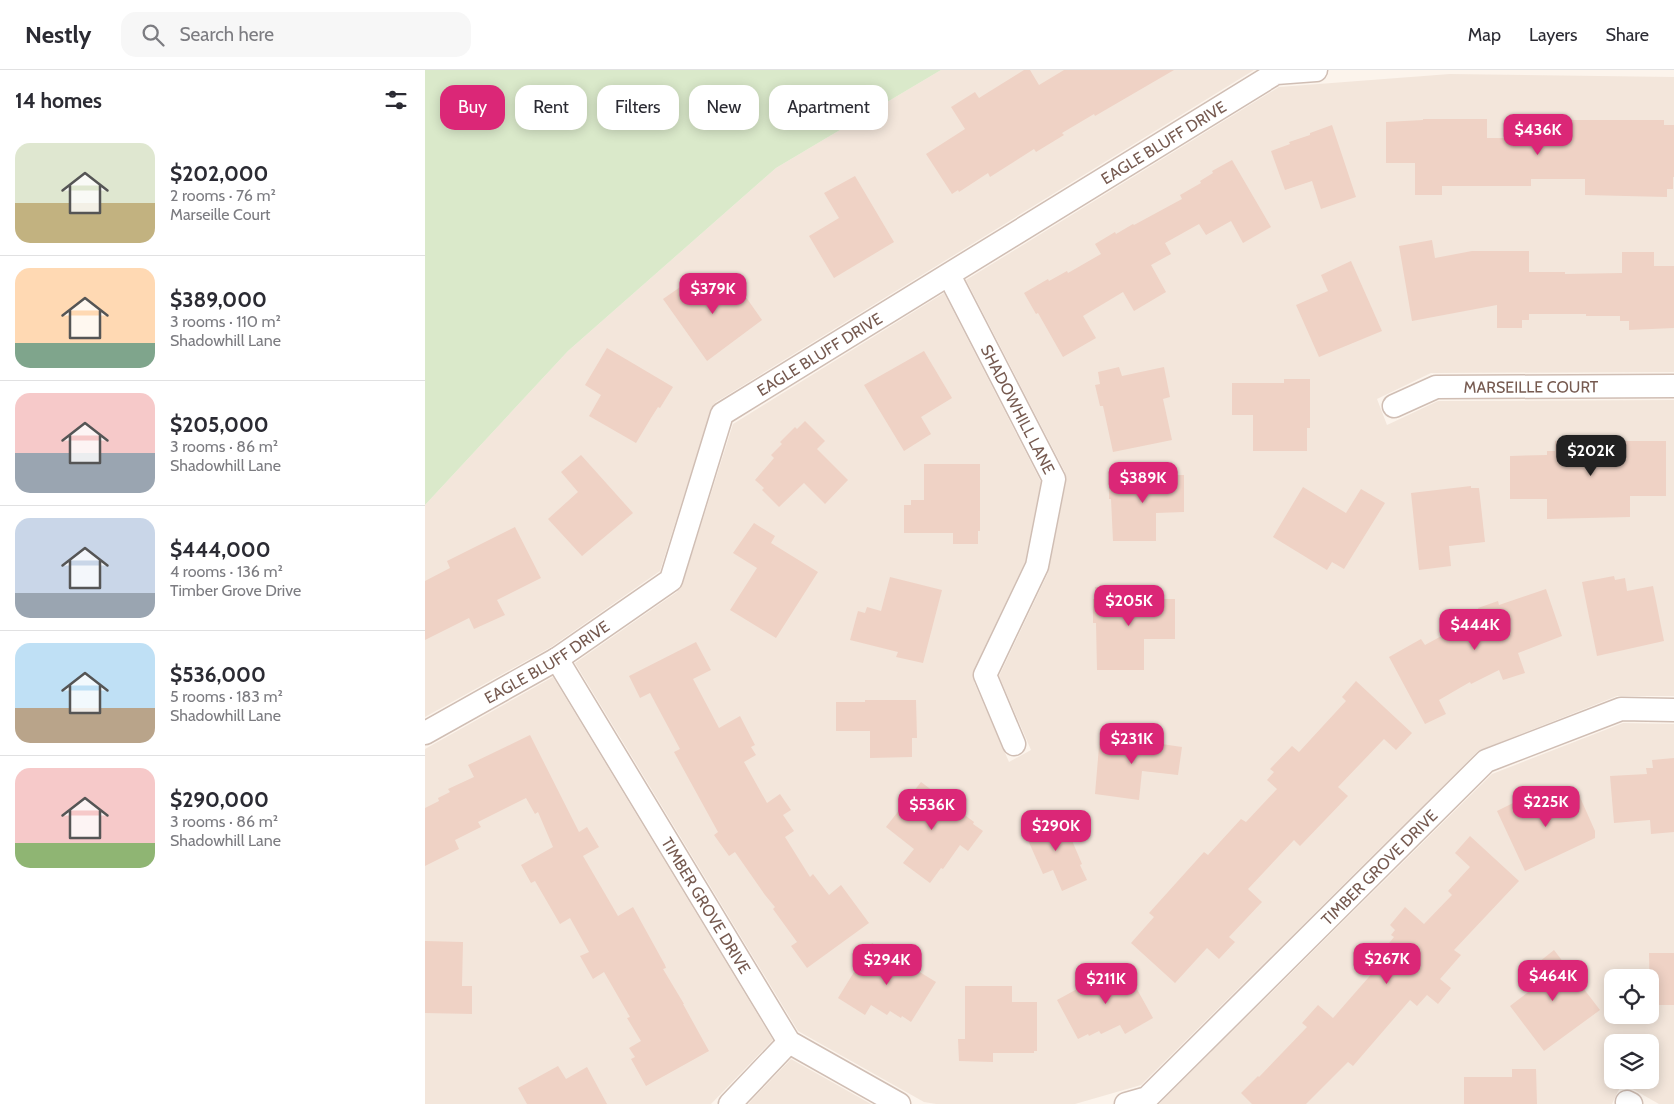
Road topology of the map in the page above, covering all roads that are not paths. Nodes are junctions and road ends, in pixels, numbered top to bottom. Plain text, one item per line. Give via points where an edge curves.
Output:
1 (1316, 70) edge
2 (949, 274) junction
3 (1674, 386) edge
4 (1394, 406) dead end
5 (557, 659) junction
6 (1674, 710) edge
7 (425, 733) edge
8 (1014, 744) dead end
9 (789, 1042) junction
10 (730, 1104) edge
11 (899, 1104) edge
12 (1126, 1104) edge

1 - 2 street, EAGLE BLUFF DRIVE via 1276,73
2 - 5 street, EAGLE BLUFF DRIVE via 723,414 671,580
2 - 8 street, SHADOWHILL LANE via 1054,479 1037,566 985,675
3 - 4 street, MARSEILLE COURT via 1436,387
5 - 7 street, EAGLE BLUFF DRIVE
5 - 9 street, TIMBER GROVE DRIVE
6 - 12 street, TIMBER GROVE DRIVE via 1621,709 1486,762 1147,1098
9 - 10 street
9 - 11 street, TIMBER GROVE DRIVE

